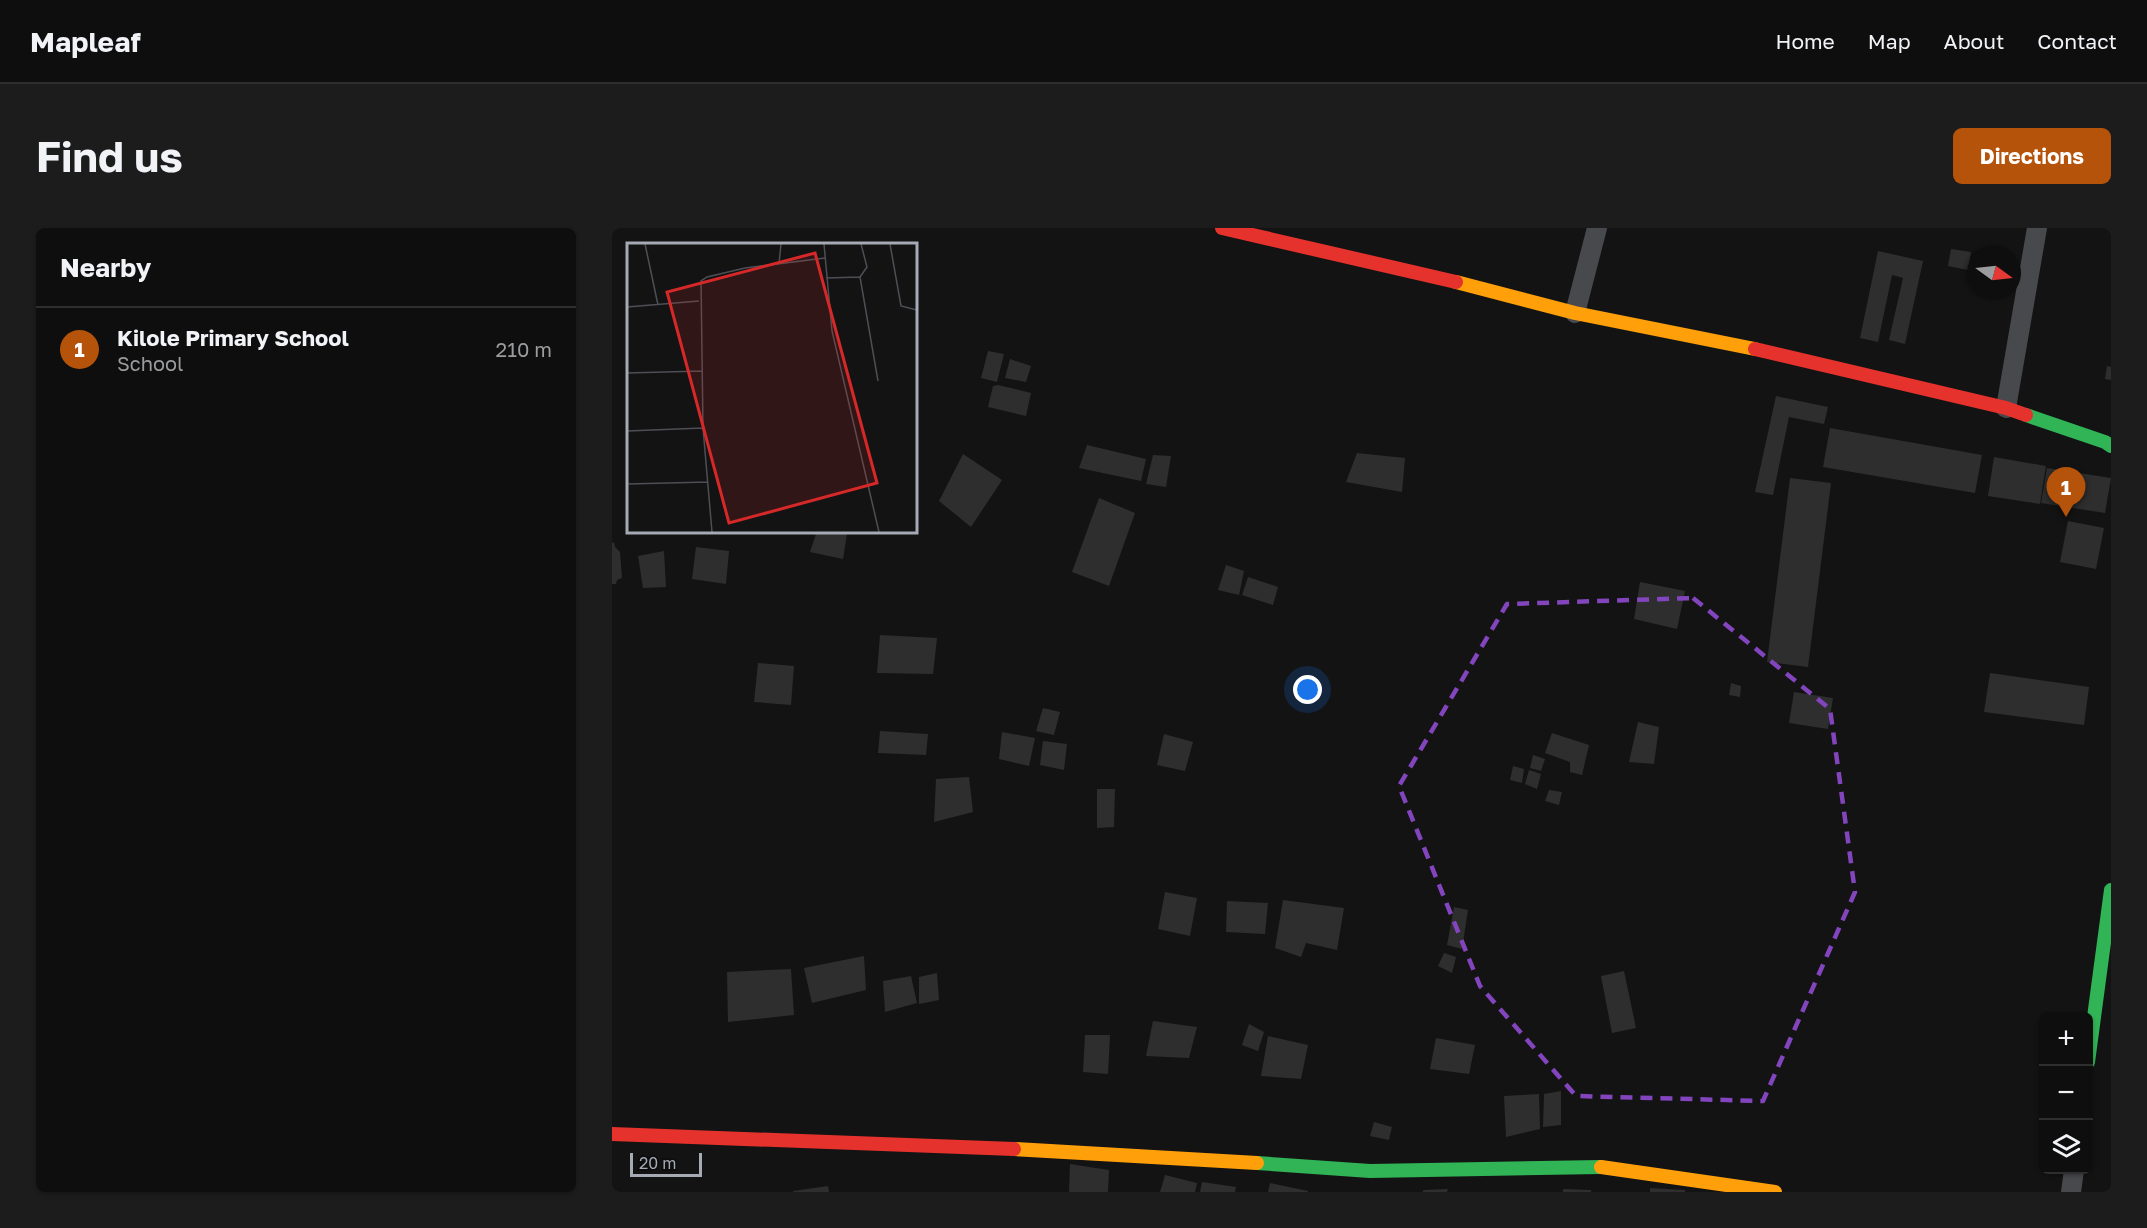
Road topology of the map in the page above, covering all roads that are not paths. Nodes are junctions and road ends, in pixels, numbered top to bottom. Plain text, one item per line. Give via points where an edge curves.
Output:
1 (1226, 228) edge
2 (1597, 228) edge
3 (2037, 228) edge
4 (1575, 313) junction
5 (2006, 408) junction
6 (2111, 446) edge
7 (2111, 890) edge
8 (2107, 957) edge
9 (2093, 1034) edge
10 (612, 1134) edge
11 (2074, 1174) edge
12 (1774, 1192) edge
13 (2072, 1192) edge

1 - 4 street
2 - 4 street
3 - 5 street
4 - 5 street via 1794,357
5 - 6 street
7 - 8 street
8 - 9 street
10 - 12 street via 1077,1151 1370,1171 1607,1167
11 - 13 street

